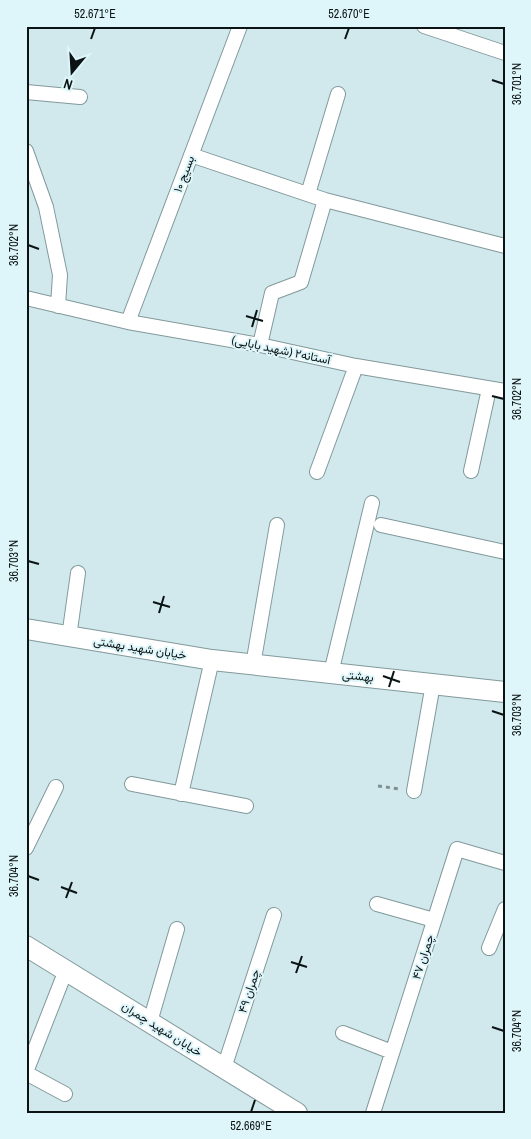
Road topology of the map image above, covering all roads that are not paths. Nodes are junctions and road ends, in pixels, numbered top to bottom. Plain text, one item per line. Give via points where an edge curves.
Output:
1 (240, 26) edge
2 (424, 26) edge
3 (505, 53) edge
4 (26, 92) edge
5 (338, 94) dead end
6 (80, 98) dead end
7 (26, 152) edge
8 (191, 155) junction
9 (308, 194) junction
10 (325, 200) junction
11 (505, 246) edge
12 (26, 298) edge
13 (58, 306) junction
14 (128, 322) junction
15 (260, 345) junction
16 (356, 366) junction
17 (489, 389) junction
18 (505, 391) edge
19 (471, 470) dead end
20 (317, 472) dead end
21 (372, 503) dead end
22 (277, 525) dead end
23 (382, 525) dead end
24 (505, 552) edge
25 (78, 573) dead end
26 (26, 629) edge
27 (26, 635) edge
28 (69, 637) junction
29 (212, 660) junction
30 (253, 664) junction
31 (331, 673) junction
32 (433, 684) junction
33 (505, 692) edge
34 (132, 784) dead end
35 (56, 787) dead end
36 (414, 791) road end
37 (180, 794) junction
38 (246, 806) dead end
39 (26, 848) edge
40 (505, 863) edge
41 (377, 904) dead end
42 (505, 909) edge
43 (274, 915) dead end
44 (434, 920) junction
45 (177, 929) dead end
46 (26, 946) edge
47 (490, 948) dead end
48 (66, 970) junction
49 (150, 1022) junction
50 (343, 1033) dead end
51 (392, 1052) junction
52 (224, 1068) junction
53 (26, 1073) edge
54 (65, 1094) dead end
55 (297, 1113) edge
56 (373, 1113) edge

1 - 8 street, بسیج ۱۰
2 - 3 street
4 - 6 street
5 - 9 street
7 - 13 street via 46,207 60,275
8 - 9 street
8 - 14 street, بسیج ۱۰
9 - 10 street
10 - 11 street
10 - 15 street via 302,282 272,293
12 - 13 street, آستانه۲ (شهید بابایی)
13 - 14 street, آستانه۲ (شهید بابایی)
14 - 15 street, آستانه۲ (شهید بابایی)
15 - 16 street, آستانه۲ (شهید بابایی)
16 - 17 street, آستانه۲ (شهید بابایی)
16 - 20 street
17 - 18 street, آستانه۲ (شهید بابایی)
17 - 19 street
21 - 31 street
22 - 30 street
23 - 24 street
25 - 28 street
26 - 28 main road, خیابان شهید بهشتی
27 - 28 main road, خیابان شهید بهشتی
28 - 29 main road, خیابان شهید بهشتی
29 - 30 main road, بهشتی
29 - 37 street
30 - 31 main road, بهشتی
31 - 32 main road, بهشتی
32 - 33 main road, بهشتی
32 - 36 street
34 - 37 street
35 - 39 street
37 - 38 street
40 - 44 street, چمران ۴۷ via 457,849
41 - 44 street
42 - 47 street
43 - 52 street, چمران ۴۹
44 - 51 street, چمران ۴۷
45 - 49 street
46 - 48 main road, خیابان شهید چمران
48 - 49 main road, خیابان شهید چمران
48 - 53 street
49 - 52 main road, خیابان شهید چمران
50 - 51 street
51 - 56 street, چمران ۴۷
52 - 55 main road, خیابان شهید چمران
53 - 54 street

